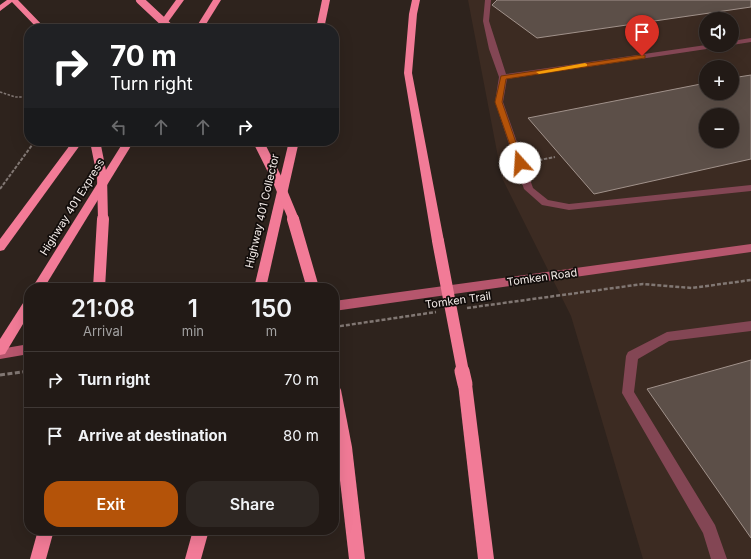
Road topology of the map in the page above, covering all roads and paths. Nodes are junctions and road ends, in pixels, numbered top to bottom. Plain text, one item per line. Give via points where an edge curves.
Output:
1 (13, 0) edge
2 (140, 0) edge
3 (180, 0) edge
4 (217, 0) edge
5 (326, 0) edge
6 (416, 0) edge
7 (488, 0) edge
8 (0, 9) edge
9 (38, 24) edge
10 (163, 24) edge
11 (166, 24) edge
12 (202, 24) edge
13 (321, 24) edge
14 (751, 40) edge
15 (739, 42) edge
16 (699, 48) edge
17 (503, 77) junction
18 (0, 92) edge
19 (24, 97) edge
20 (31, 146) edge
21 (74, 146) edge
22 (96, 146) edge
23 (126, 146) edge
24 (260, 146) edge
25 (293, 146) edge
26 (555, 157) dead end
27 (520, 163) junction
28 (751, 188) edge
29 (0, 189) edge
30 (0, 247) edge
31 (751, 248) edge
32 (751, 280) edge
33 (41, 283) edge
34 (99, 283) edge
35 (261, 283) edge
36 (312, 283) edge
37 (339, 305) edge
38 (460, 309) dead end
39 (24, 311) edge
40 (437, 312) dead end
41 (339, 326) edge
42 (751, 326) edge
43 (0, 350) edge
44 (24, 351) edge
45 (0, 354) edge
46 (24, 372) edge
47 (0, 375) edge
48 (339, 416) edge
49 (45, 535) edge
50 (199, 535) edge
51 (38, 559) edge
52 (193, 559) edge
53 (357, 559) edge
54 (486, 559) edge
55 (718, 559) edge

1 - 8 highway
1 - 9 highway
2 - 11 highway, bridge
3 - 10 highway
4 - 12 highway
5 - 13 highway
6 - 54 highway, bridge via 408,73 465,384
7 - 17 lane via 486,22
14 - 15 lane
16 - 17 lane
17 - 27 lane via 499,102
18 - 19 path
20 - 29 path
21 - 30 highway
22 - 34 highway, bridge via 103,221
23 - 33 highway, Highway 401 Express
24 - 36 highway, bridge via 297,229
25 - 35 highway, Highway 401 Collector
26 - 27 path
27 - 28 lane via 529,189 539,198 545,203 569,207
31 - 37 main road, Tomken Road
32 - 38 path, Tomken Trail via 692,288 643,284
39 - 43 highway
40 - 41 path, Tomken Trail
42 - 55 lane via 667,336 632,356 628,393 710,530
44 - 45 main road
46 - 47 path
48 - 53 highway via 345,447
49 - 51 highway
50 - 52 highway

